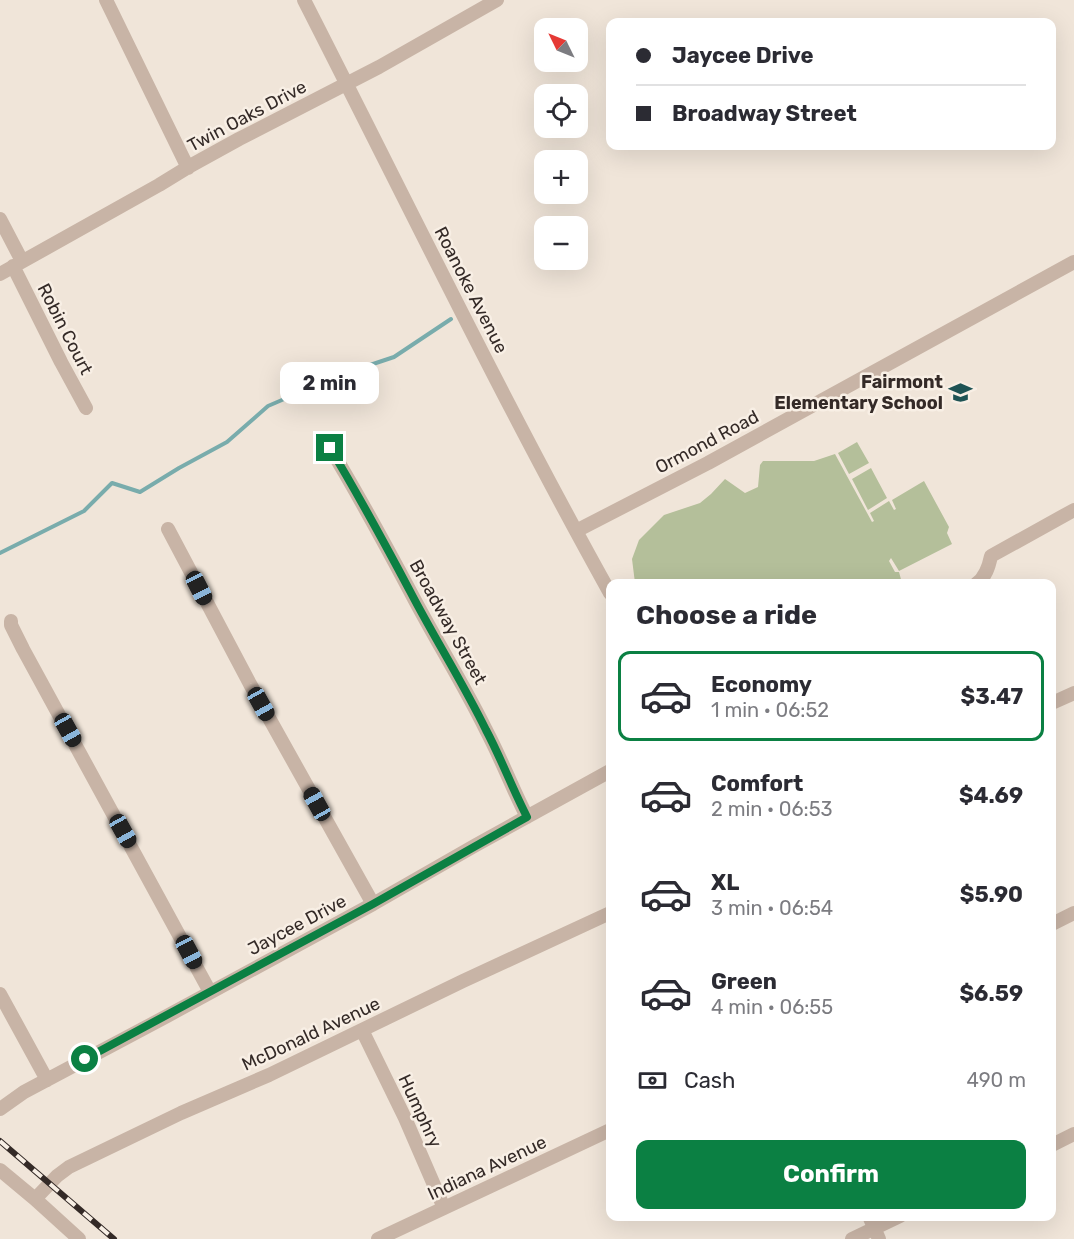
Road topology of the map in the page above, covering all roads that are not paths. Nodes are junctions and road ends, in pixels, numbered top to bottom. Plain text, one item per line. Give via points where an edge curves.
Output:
1 (106, 0) edge
2 (304, 0) edge
3 (497, 0) edge
4 (347, 84) junction
5 (188, 168) junction
6 (0, 219) edge
7 (1074, 262) edge
8 (18, 264) junction
9 (0, 274) edge
10 (86, 408) dead end
11 (330, 448) dead end
12 (1074, 510) edge
13 (168, 529) dead end
14 (576, 531) junction
15 (981, 579) edge
16 (606, 586) edge
17 (10, 621) dead end
18 (1074, 693) edge
19 (1056, 701) edge
20 (606, 773) edge
21 (527, 817) junction
22 (373, 904) junction
23 (1074, 913) edge
24 (606, 915) edge
25 (1056, 922) edge
26 (210, 992) junction
27 (0, 994) edge
28 (362, 1030) junction
29 (47, 1080) junction
30 (0, 1109) edge
31 (606, 1132) edge
32 (1074, 1134) edge
33 (1056, 1143) edge
34 (0, 1170) edge
35 (35, 1199) junction
36 (444, 1208) junction
37 (889, 1221) edge
38 (874, 1228) edge
39 (79, 1239) edge
40 (378, 1239) edge
41 (852, 1239) edge

1 - 5 street
2 - 4 street, Roanoke Avenue
3 - 4 street, Twin Oaks Drive
4 - 5 street, Twin Oaks Drive
4 - 14 street, Roanoke Avenue
5 - 8 street, Twin Oaks Drive
6 - 8 street, Robin Court
7 - 14 street, Ormond Road via 699,468
8 - 9 street, Twin Oaks Drive
8 - 10 street, Robin Court
11 - 21 street, Broadway Street via 488,733
12 - 15 street via 991,556
13 - 22 street
14 - 16 street, Roanoke Avenue
17 - 26 street
18 - 19 street
20 - 21 street, Jaycee Drive
21 - 22 street, Jaycee Drive
22 - 26 street, Jaycee Drive
23 - 25 street
24 - 28 street, McDonald Avenue
26 - 29 street, Jaycee Drive
27 - 29 street
28 - 35 street, McDonald Avenue via 69,1167
28 - 36 street, Humphry
29 - 30 street, Jaycee Drive
31 - 36 street, Indiana Avenue
32 - 33 street
34 - 35 street
35 - 39 street
36 - 40 street, Indiana Avenue
37 - 38 street
38 - 41 street

